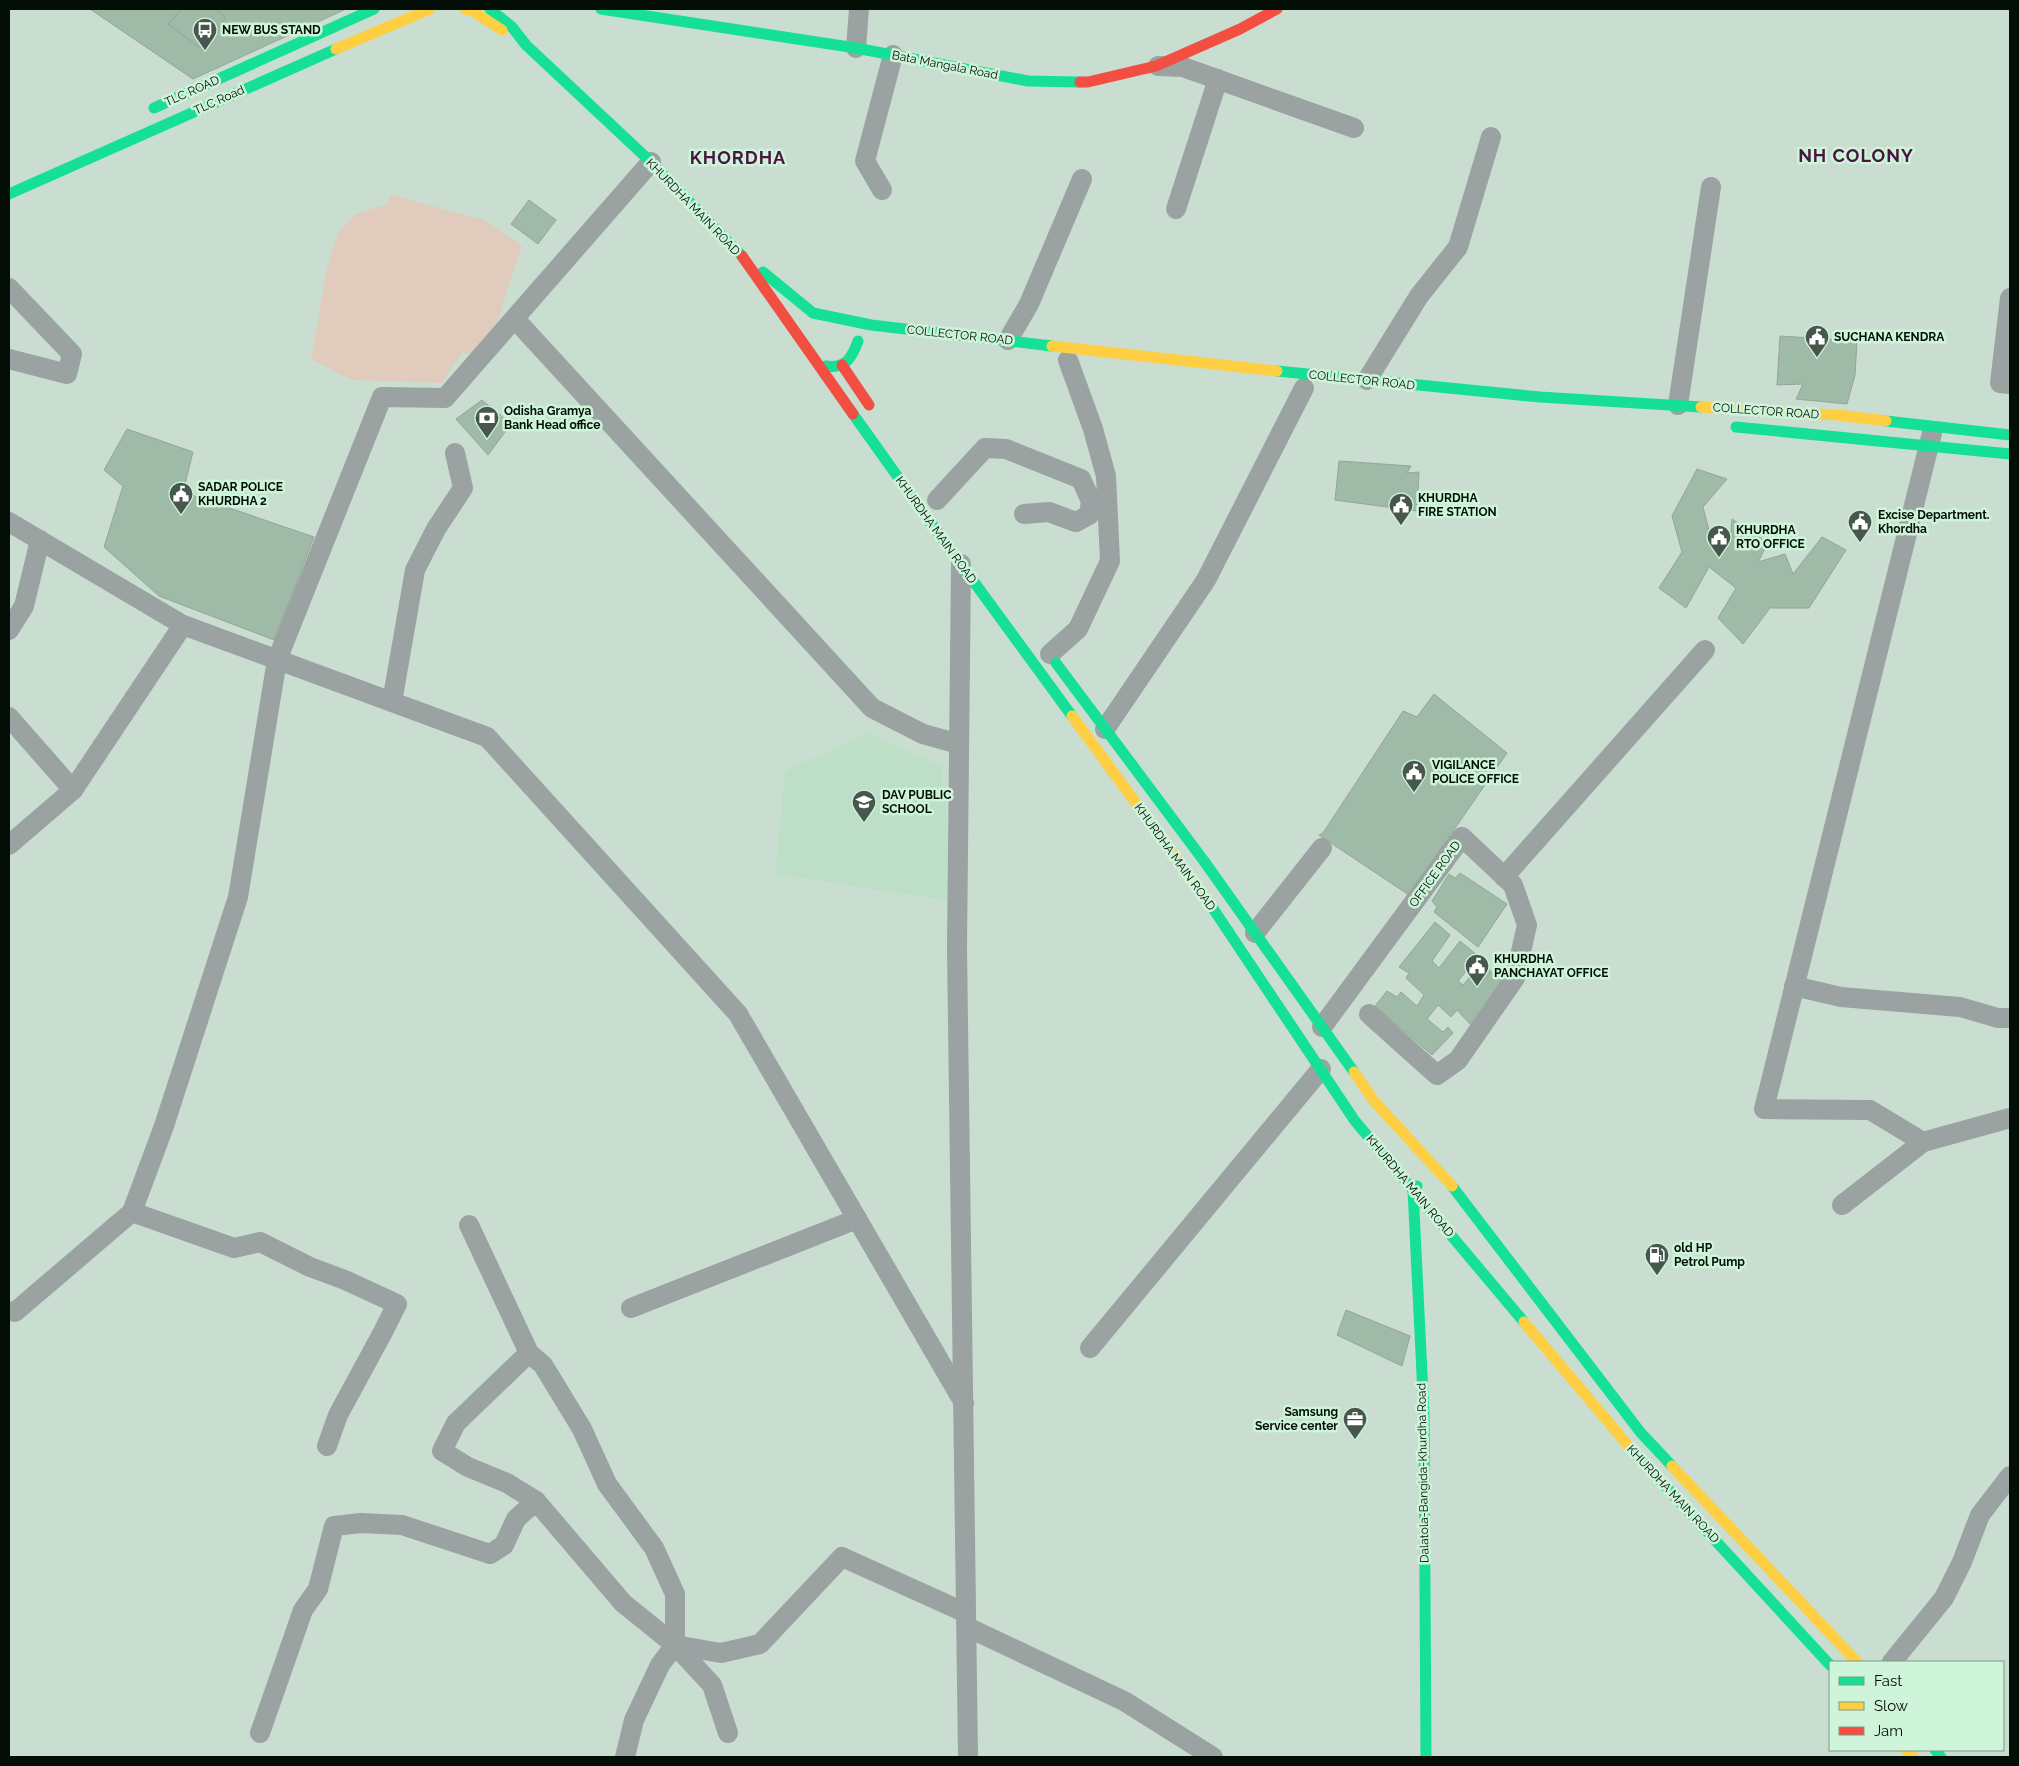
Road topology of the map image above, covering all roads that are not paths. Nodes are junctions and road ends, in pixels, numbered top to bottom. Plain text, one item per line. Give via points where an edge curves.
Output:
1 (374, 9) edge
2 (430, 9) edge
3 (465, 9) edge
4 (490, 9) edge
5 (601, 9) edge
6 (660, 9) edge
7 (859, 9) edge
8 (1277, 9) edge
9 (863, 41) junction
10 (526, 45) junction
11 (893, 55) junction
12 (1156, 66) junction
13 (1218, 79) junction
14 (144, 112) dead end
15 (1354, 128) dead end
16 (1491, 137) dead end
17 (651, 162) junction
18 (1082, 179) dead end
19 (1711, 187) dead end
20 (882, 190) dead end
21 (9, 194) edge
22 (1176, 209) dead end
23 (739, 252) junction
24 (9, 288) edge
25 (2010, 303) edge
26 (813, 313) junction
27 (515, 319) junction
28 (845, 322) junction
29 (800, 340) junction
30 (1008, 340) junction
31 (9, 359) edge
32 (1066, 360) dead end
33 (815, 362) junction
34 (842, 365) junction
35 (1367, 380) junction
36 (2010, 384) edge
37 (1303, 388) dead end
38 (1678, 405) junction
39 (876, 416) dead end
40 (1724, 426) dead end
41 (1933, 426) junction
42 (2010, 435) edge
43 (1928, 446) junction
44 (455, 453) dead end
45 (2010, 454) edge
46 (937, 500) dead end
47 (1024, 514) dead end
48 (9, 522) edge
49 (40, 540) junction
50 (961, 564) junction
51 (183, 625) junction
52 (9, 630) edge
53 (1705, 650) dead end
54 (1047, 651) joint
55 (278, 660) junction
56 (392, 702) junction
57 (9, 717) edge
58 (1106, 729) junction
59 (959, 744) junction
60 (72, 790) junction
61 (9, 845) edge
62 (1322, 848) dead end
63 (1504, 877) junction
64 (1255, 933) junction
65 (1794, 986) junction
66 (1369, 1014) dead end
67 (2010, 1018) edge
68 (1322, 1027) junction
69 (1321, 1069) junction
70 (2010, 1118) edge
71 (1923, 1142) junction
72 (1436, 1167) junction
73 (1414, 1190) junction
74 (1842, 1205) dead end
75 (132, 1212) junction
76 (857, 1219) junction
77 (469, 1225) dead end
78 (631, 1308) dead end
79 (11, 1316) edge
80 (1090, 1348) dead end
81 (529, 1353) junction
82 (964, 1403) junction
83 (328, 1446) dead end
84 (2010, 1476) edge
85 (536, 1501) junction
86 (966, 1620) junction
87 (675, 1645) junction
88 (1856, 1661) edge
89 (1893, 1661) edge
90 (1829, 1664) edge
91 (260, 1733) dead end
92 (728, 1733) dead end
93 (624, 1757) edge
94 (968, 1757) edge
95 (1213, 1757) edge
96 (1426, 1757) edge

1 - 14 main road, TLC ROAD
2 - 21 main road, TLC Road
3 - 10 main road
4 - 10 main road via 512,27
5 - 9 main road, Bata Mangala Road
6 - 9 main road, Bata Mangala Road
7 - 9 street
8 - 12 main road, Bata Mangala Road
9 - 11 main road, Bata Mangala Road
10 - 17 main road, KHURDHA MAIN ROAD
11 - 12 main road, Bata Mangala Road via 1028,82 1088,82
11 - 20 street via 866,161
12 - 13 street via 1183,67
13 - 15 street
13 - 22 street
16 - 35 street via 1458,247 1418,296
17 - 23 main road, KHURDHA MAIN ROAD
17 - 27 street
18 - 30 street via 1029,304
19 - 38 street
23 - 26 main road, COLLECTOR ROAD
23 - 29 main road, KHURDHA MAIN ROAD
24 - 31 street via 72,354 67,374
25 - 36 street via 2000,383
26 - 28 main road, COLLECTOR ROAD via 834,316
26 - 29 main road via 804,324
27 - 55 street via 445,398 382,397
27 - 59 street via 872,708 923,734
28 - 30 main road, COLLECTOR ROAD
28 - 34 main road via 863,341 853,357
29 - 33 main road, KHURDHA MAIN ROAD
30 - 35 main road, COLLECTOR ROAD
32 - 54 street via 1093,429 1106,476 1110,561 1078,629
33 - 34 main road via 829,367
33 - 50 main road, KHURDHA MAIN ROAD
34 - 39 main road
35 - 38 main road, COLLECTOR ROAD via 1429,393
37 - 58 street via 1206,580
38 - 41 main road, COLLECTOR ROAD via 1837,415
40 - 43 main road, COLLECTOR ROAD
41 - 42 main road, COLLECTOR ROAD
41 - 43 street
43 - 45 main road, COLLECTOR ROAD
43 - 65 street
44 - 56 street via 463,488 436,529 415,570
46 - 47 street via 985,448 1006,449 1081,479 1091,501 1089,515 1076,522 1049,512
48 - 49 street
49 - 51 street
49 - 52 street via 24,606
50 - 59 street
50 - 69 main road, KHURDHA MAIN ROAD via 1214,909
51 - 55 street
51 - 60 street
53 - 63 street
54 - 58 main road, KHURDHA MAIN ROAD
55 - 56 street
55 - 75 street via 238,897 164,1126
56 - 76 street via 487,737 738,1014
57 - 60 street
58 - 64 main road, KHURDHA MAIN ROAD
59 - 82 street via 957,948
60 - 61 street
62 - 64 street
63 - 66 street, OFFICE ROAD via 1513,885 1527,925 1515,978 1458,1060 1437,1075
63 - 68 street, OFFICE ROAD via 1462,837
64 - 68 main road, KHURDHA MAIN ROAD
65 - 67 street via 1841,997 1960,1007 1998,1018
65 - 71 street via 1764,1109 1870,1110
68 - 72 main road, KHURDHA MAIN ROAD via 1374,1101
69 - 73 main road, KHURDHA MAIN ROAD via 1356,1120
69 - 80 street
70 - 71 street
71 - 74 street
72 - 73 main road
72 - 88 main road, KHURDHA MAIN ROAD via 1641,1432
73 - 90 main road, KHURDHA MAIN ROAD via 1626,1444
73 - 96 main road, Dalatola-Bangida-Khurdha Road via 1424,1415
75 - 79 street
75 - 83 street via 234,1248 260,1242 396,1304 338,1415
76 - 78 street
76 - 82 street
77 - 81 street
81 - 85 street via 456,1423 442,1451
81 - 87 street via 543,1365 582,1429 607,1484 654,1548 675,1594
82 - 86 street
84 - 89 street via 1980,1515 1944,1598
85 - 87 street via 623,1603
85 - 91 street via 516,1520 504,1545 490,1554 402,1525 361,1523 334,1526 318,1589 303,1610
86 - 87 street via 842,1557 760,1644 721,1653
86 - 94 street
86 - 95 street via 1124,1700
87 - 92 street via 712,1685
87 - 93 street via 660,1665 634,1720

